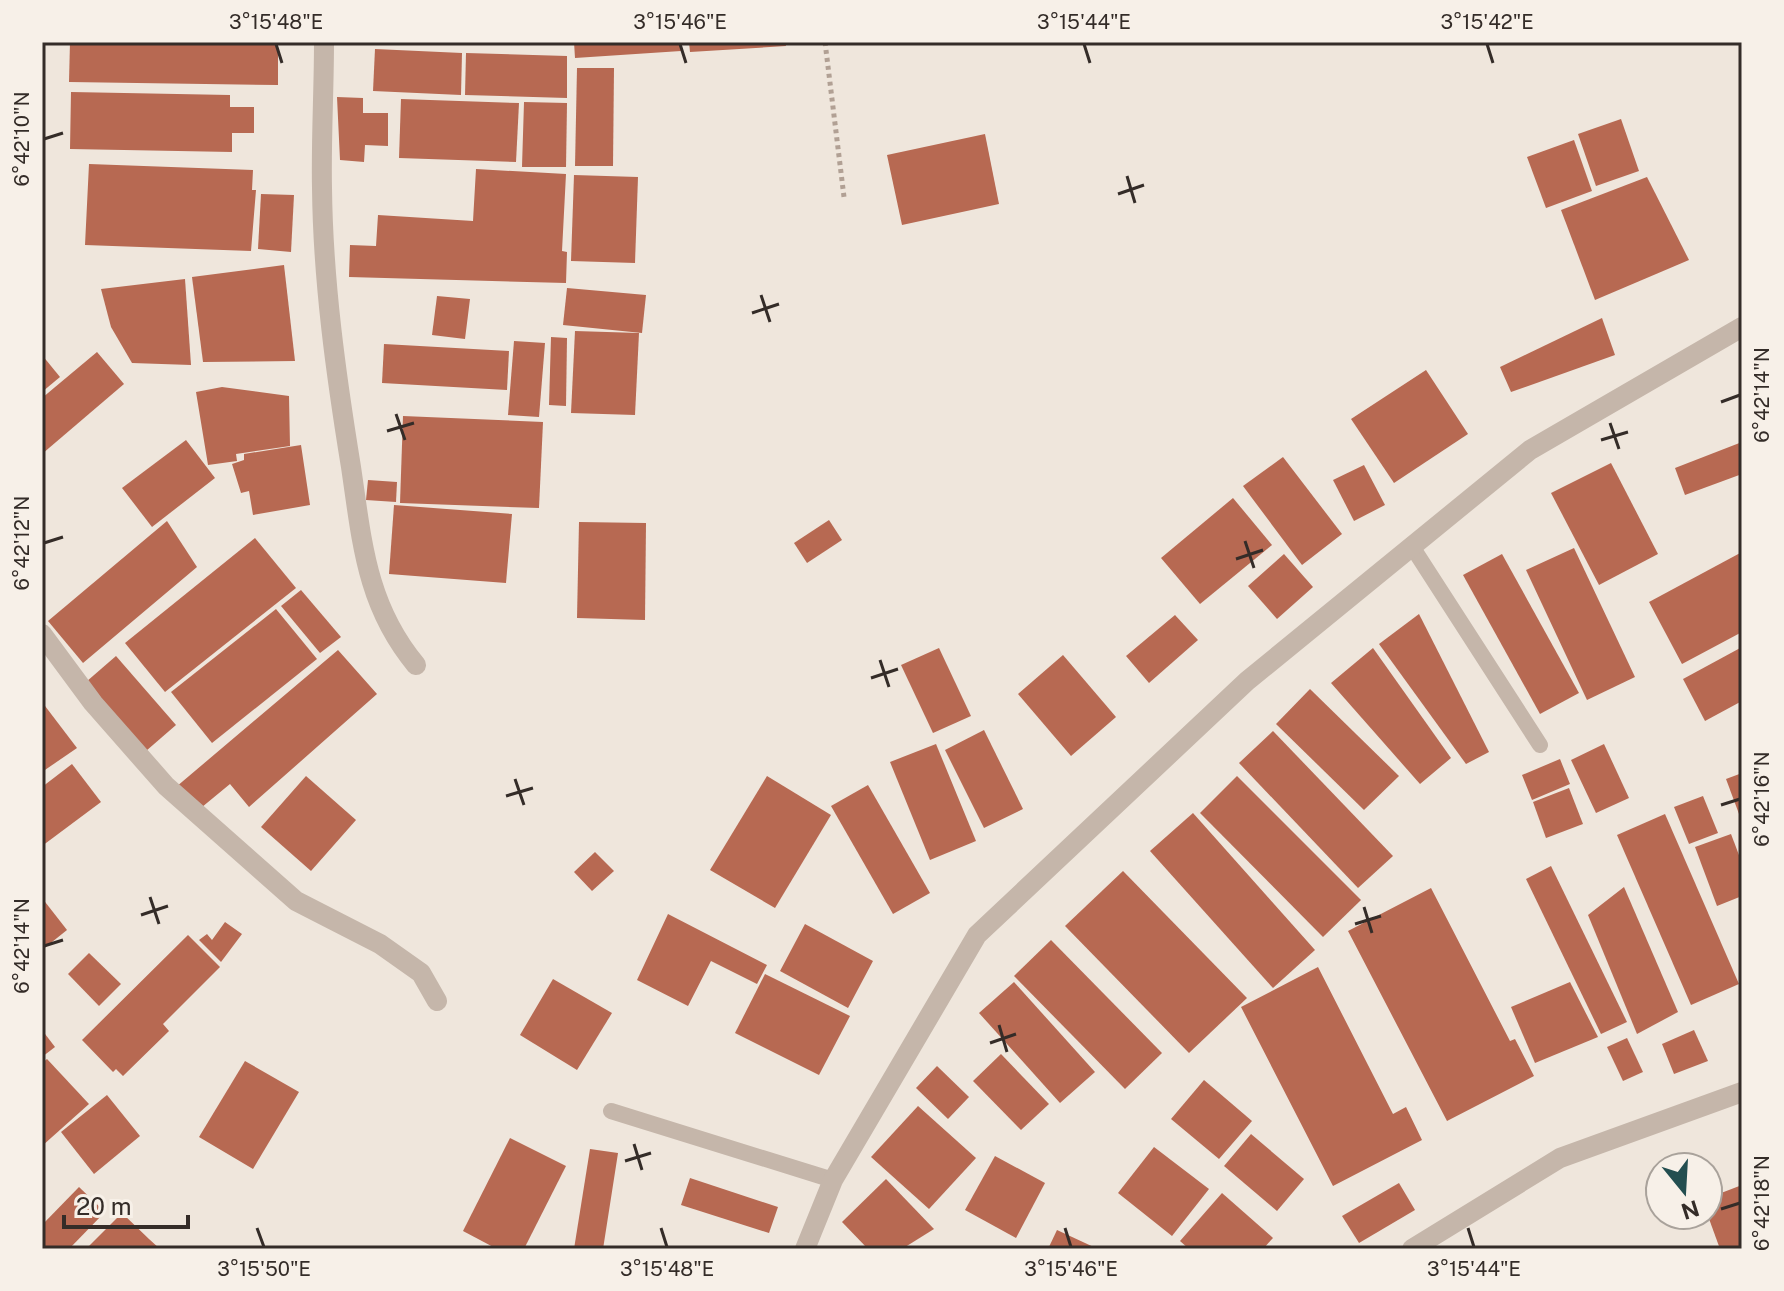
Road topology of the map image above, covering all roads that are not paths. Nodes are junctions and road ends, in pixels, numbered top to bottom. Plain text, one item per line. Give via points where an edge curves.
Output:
1 (324, 42) edge
2 (1742, 327) edge
3 (1411, 545) junction
4 (42, 634) edge
5 (416, 665) dead end
6 (1540, 745) dead end
7 (437, 1001) dead end
8 (1742, 1092) edge
9 (611, 1111) dead end
10 (833, 1180) junction
11 (805, 1249) edge
12 (1412, 1249) edge

1 - 5 street via 322,191 335,371 369,576 393,638
2 - 3 street via 1530,450
3 - 6 lane
3 - 10 street via 1247,681 977,935
4 - 7 street via 93,703 166,786 296,901 380,944 421,973
8 - 12 street via 1560,1158
9 - 10 lane
10 - 11 street

